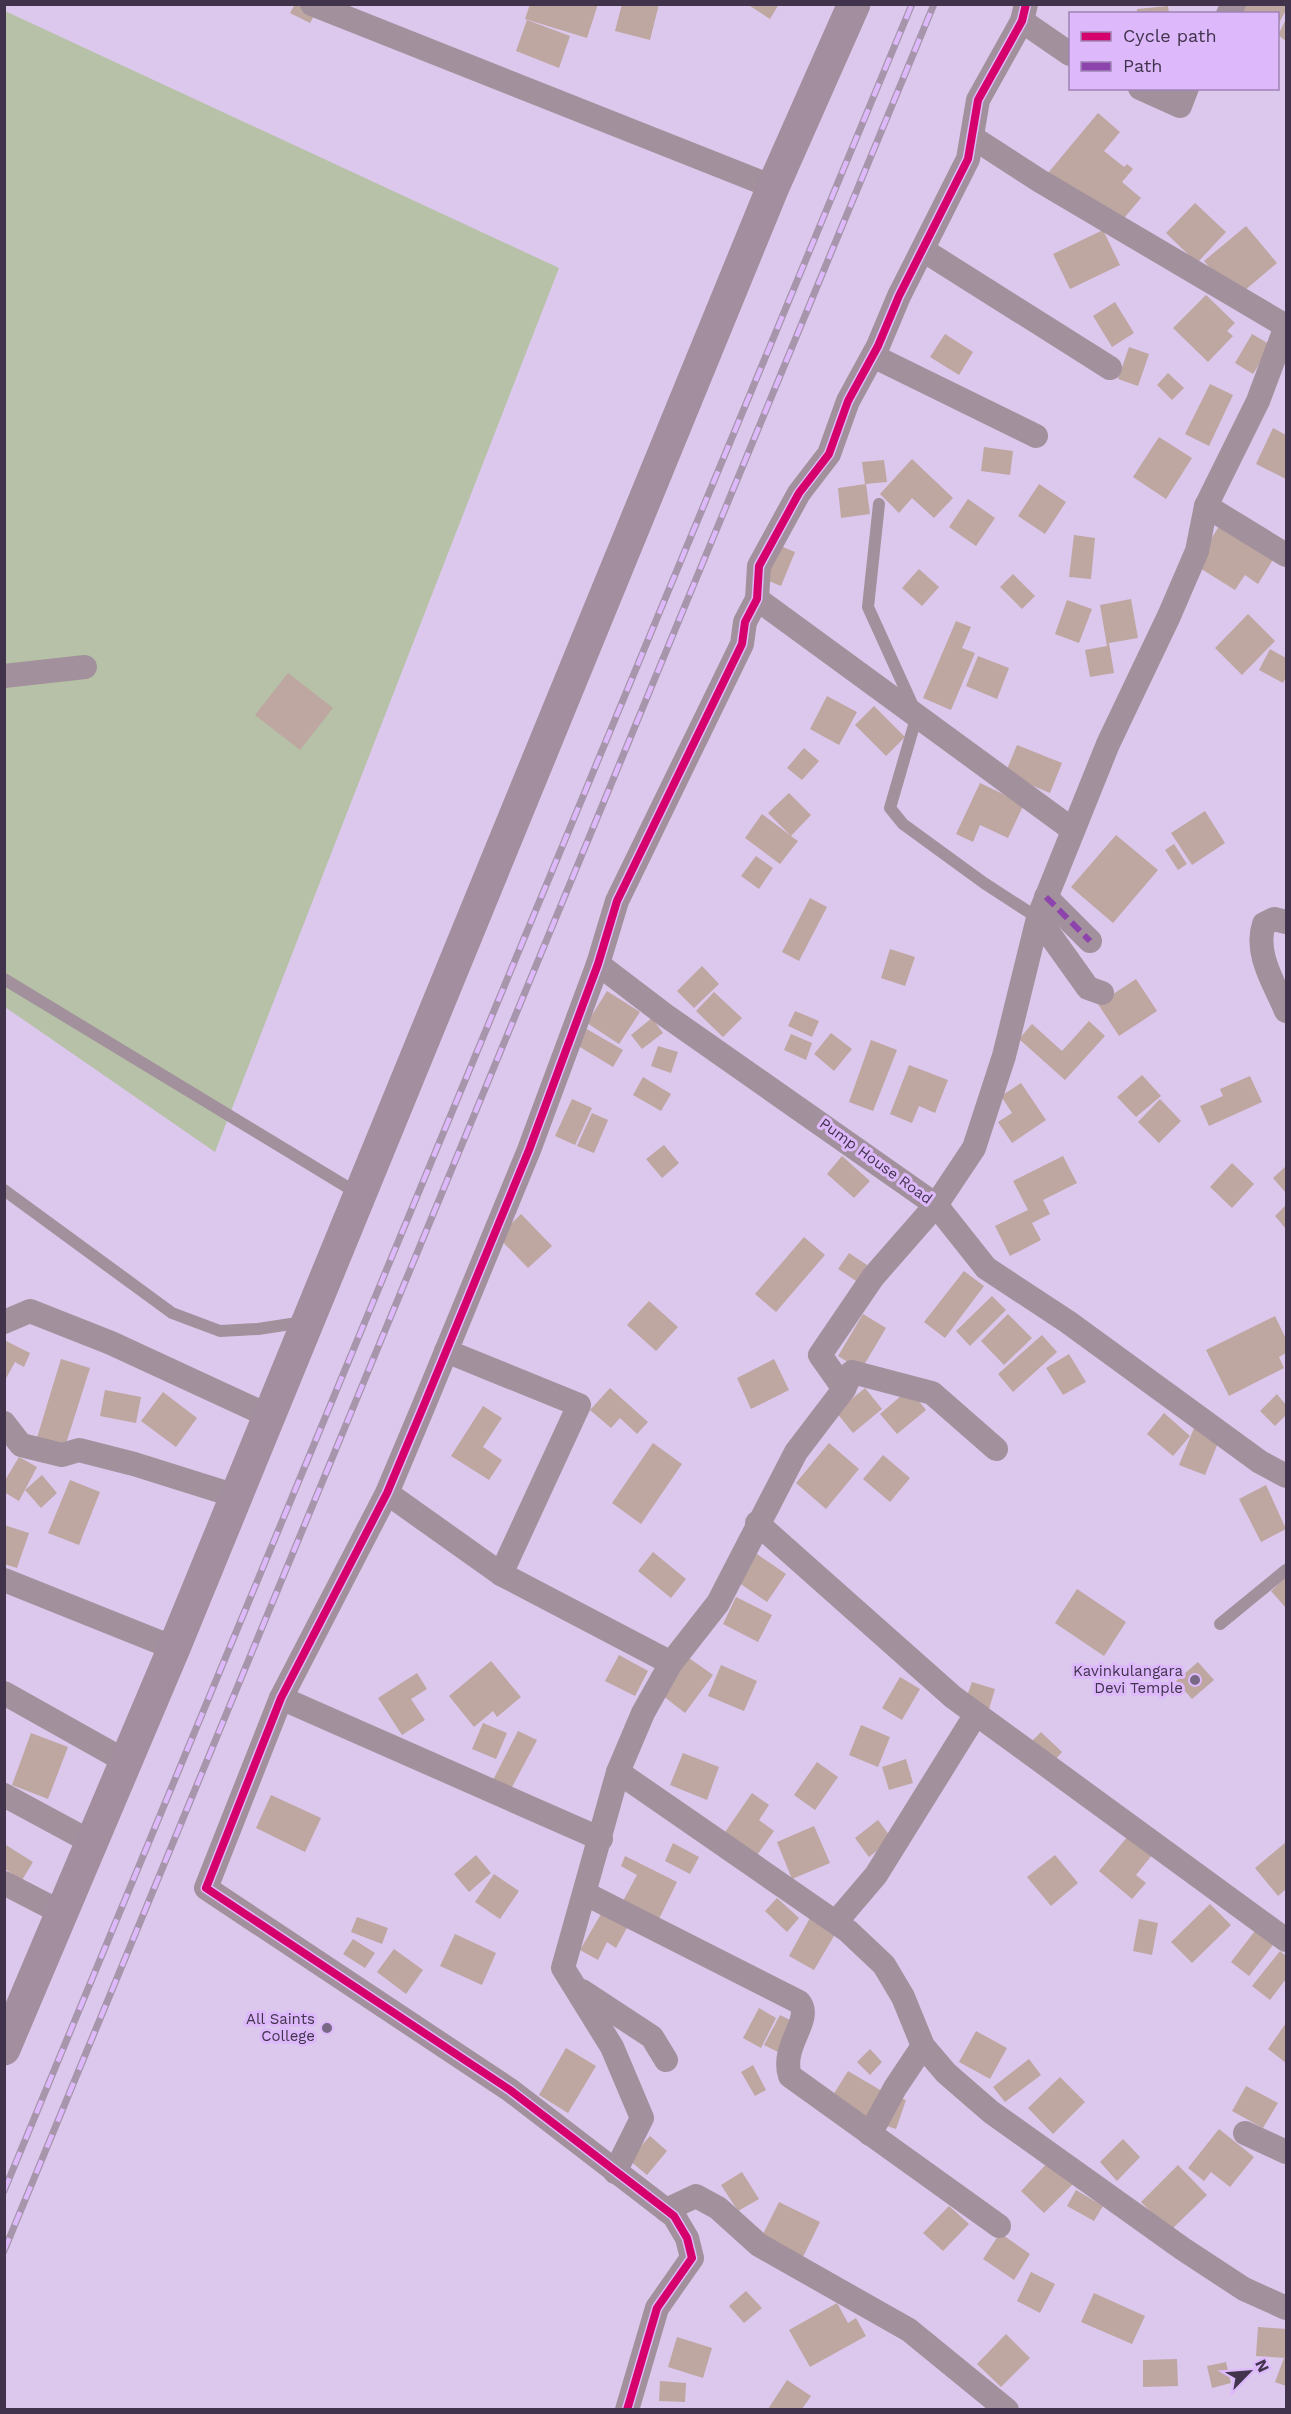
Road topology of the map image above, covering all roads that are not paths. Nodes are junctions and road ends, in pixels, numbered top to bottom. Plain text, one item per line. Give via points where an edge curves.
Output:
1 (312, 4) edge
2 (854, 4) edge
3 (1024, 13) edge
4 (1069, 52) edge
5 (1145, 90) edge
6 (1186, 90) edge
7 (972, 137) junction
8 (773, 187) junction
9 (923, 250) junction
10 (1287, 326) edge
11 (873, 356) junction
12 (1110, 368) dead end
13 (1036, 436) dead end
14 (879, 504) dead end
15 (1206, 506) junction
16 (1287, 555) edge
17 (757, 599) junction
18 (85, 667) dead end
19 (4, 676) edge
20 (917, 715) junction
21 (1073, 830) junction
22 (1042, 907) junction
23 (1287, 922) edge
24 (1090, 941) dead end
25 (598, 964) junction
26 (4, 979) edge
27 (1102, 993) dead end
28 (1287, 1011) edge
29 (4, 1190) edge
30 (360, 1195) junction
31 (936, 1204) junction
32 (308, 1321) junction
33 (4, 1322) edge
34 (446, 1351) junction
35 (844, 1389) junction
36 (269, 1416) junction
37 (4, 1423) edge
38 (996, 1449) dead end
39 (1287, 1476) edge
40 (387, 1494) junction
41 (236, 1496) junction
42 (757, 1523) junction
43 (1287, 1570) edge
44 (501, 1574) junction
45 (4, 1580) edge
46 (1220, 1624) dead end
47 (174, 1648) junction
48 (670, 1663) junction
49 (4, 1693) edge
50 (281, 1698) junction
51 (976, 1714) junction
52 (127, 1762) junction
53 (618, 1772) junction
54 (4, 1795) edge
55 (601, 1839) junction
56 (91, 1842) junction
57 (4, 1883) edge
58 (586, 1894) junction
59 (62, 1913) junction
60 (836, 1922) junction
61 (1287, 1940) edge
62 (575, 1987) junction
63 (923, 2046) junction
64 (4, 2049) edge
65 (666, 2060) dead end
66 (1245, 2133) dead end
67 (870, 2134) junction
68 (1287, 2152) edge
69 (615, 2172) junction
70 (666, 2210) junction
71 (999, 2226) dead end
72 (1287, 2308) edge
73 (627, 2409) edge
74 (1007, 2409) edge

1 - 8 street
2 - 8 main road
3 - 4 street
3 - 7 street via 978,100
5 - 6 street via 1180,105
7 - 9 street via 968,159
7 - 10 street
8 - 30 main road
9 - 11 street
9 - 12 street
10 - 15 street via 1258,401
11 - 13 street
11 - 17 street via 848,401 829,454 800,493 759,566
14 - 20 lane via 868,607
15 - 16 street
15 - 21 street via 1197,551
17 - 20 street
17 - 25 street via 745,622 742,644 617,901
18 - 19 street
20 - 21 street
20 - 22 lane via 890,808 903,824 984,883
21 - 22 street
22 - 24 street
22 - 27 street via 1088,988
22 - 31 street via 1004,1056 974,1148
23 - 28 street via 1274,919 1263,924 1259,937 1263,957
25 - 31 street, Pump House Road via 665,1016
25 - 34 street via 529,1150
26 - 30 lane
29 - 32 lane via 172,1313 220,1330
30 - 32 main road
31 - 35 street via 873,1277 820,1354
31 - 39 street, Pump House Road via 986,1268 1068,1322 1260,1462
32 - 36 main road
33 - 36 street via 30,1311 111,1343
34 - 40 street
34 - 44 street via 579,1405
35 - 38 street via 852,1372 932,1393
35 - 42 street via 796,1452
36 - 41 main road
37 - 41 street via 21,1445 62,1455 79,1450
40 - 44 street
40 - 50 street
41 - 47 main road
42 - 48 street via 718,1603
42 - 51 street
43 - 46 lane
44 - 48 street
45 - 47 street
47 - 52 main road
48 - 53 street
49 - 52 street
50 - 55 street
50 - 69 street via 206,1888 510,2090
51 - 60 street via 876,1875
51 - 61 street
52 - 56 main road
53 - 55 street
53 - 60 street
54 - 56 street
55 - 58 street
56 - 59 main road
57 - 59 street
58 - 62 street via 563,1968
58 - 67 street via 799,2002 805,2015 788,2053 786,2066 790,2076
59 - 64 main road
60 - 63 street via 884,1965 903,1997
62 - 65 street via 652,2037
62 - 69 street via 612,2047 642,2118
63 - 67 street
63 - 72 street via 946,2073 992,2112 1183,2249 1244,2289
66 - 68 street
67 - 71 street
69 - 70 street
70 - 73 street via 687,2238 692,2258 657,2308
70 - 74 street via 696,2196 718,2208 759,2245 909,2330

